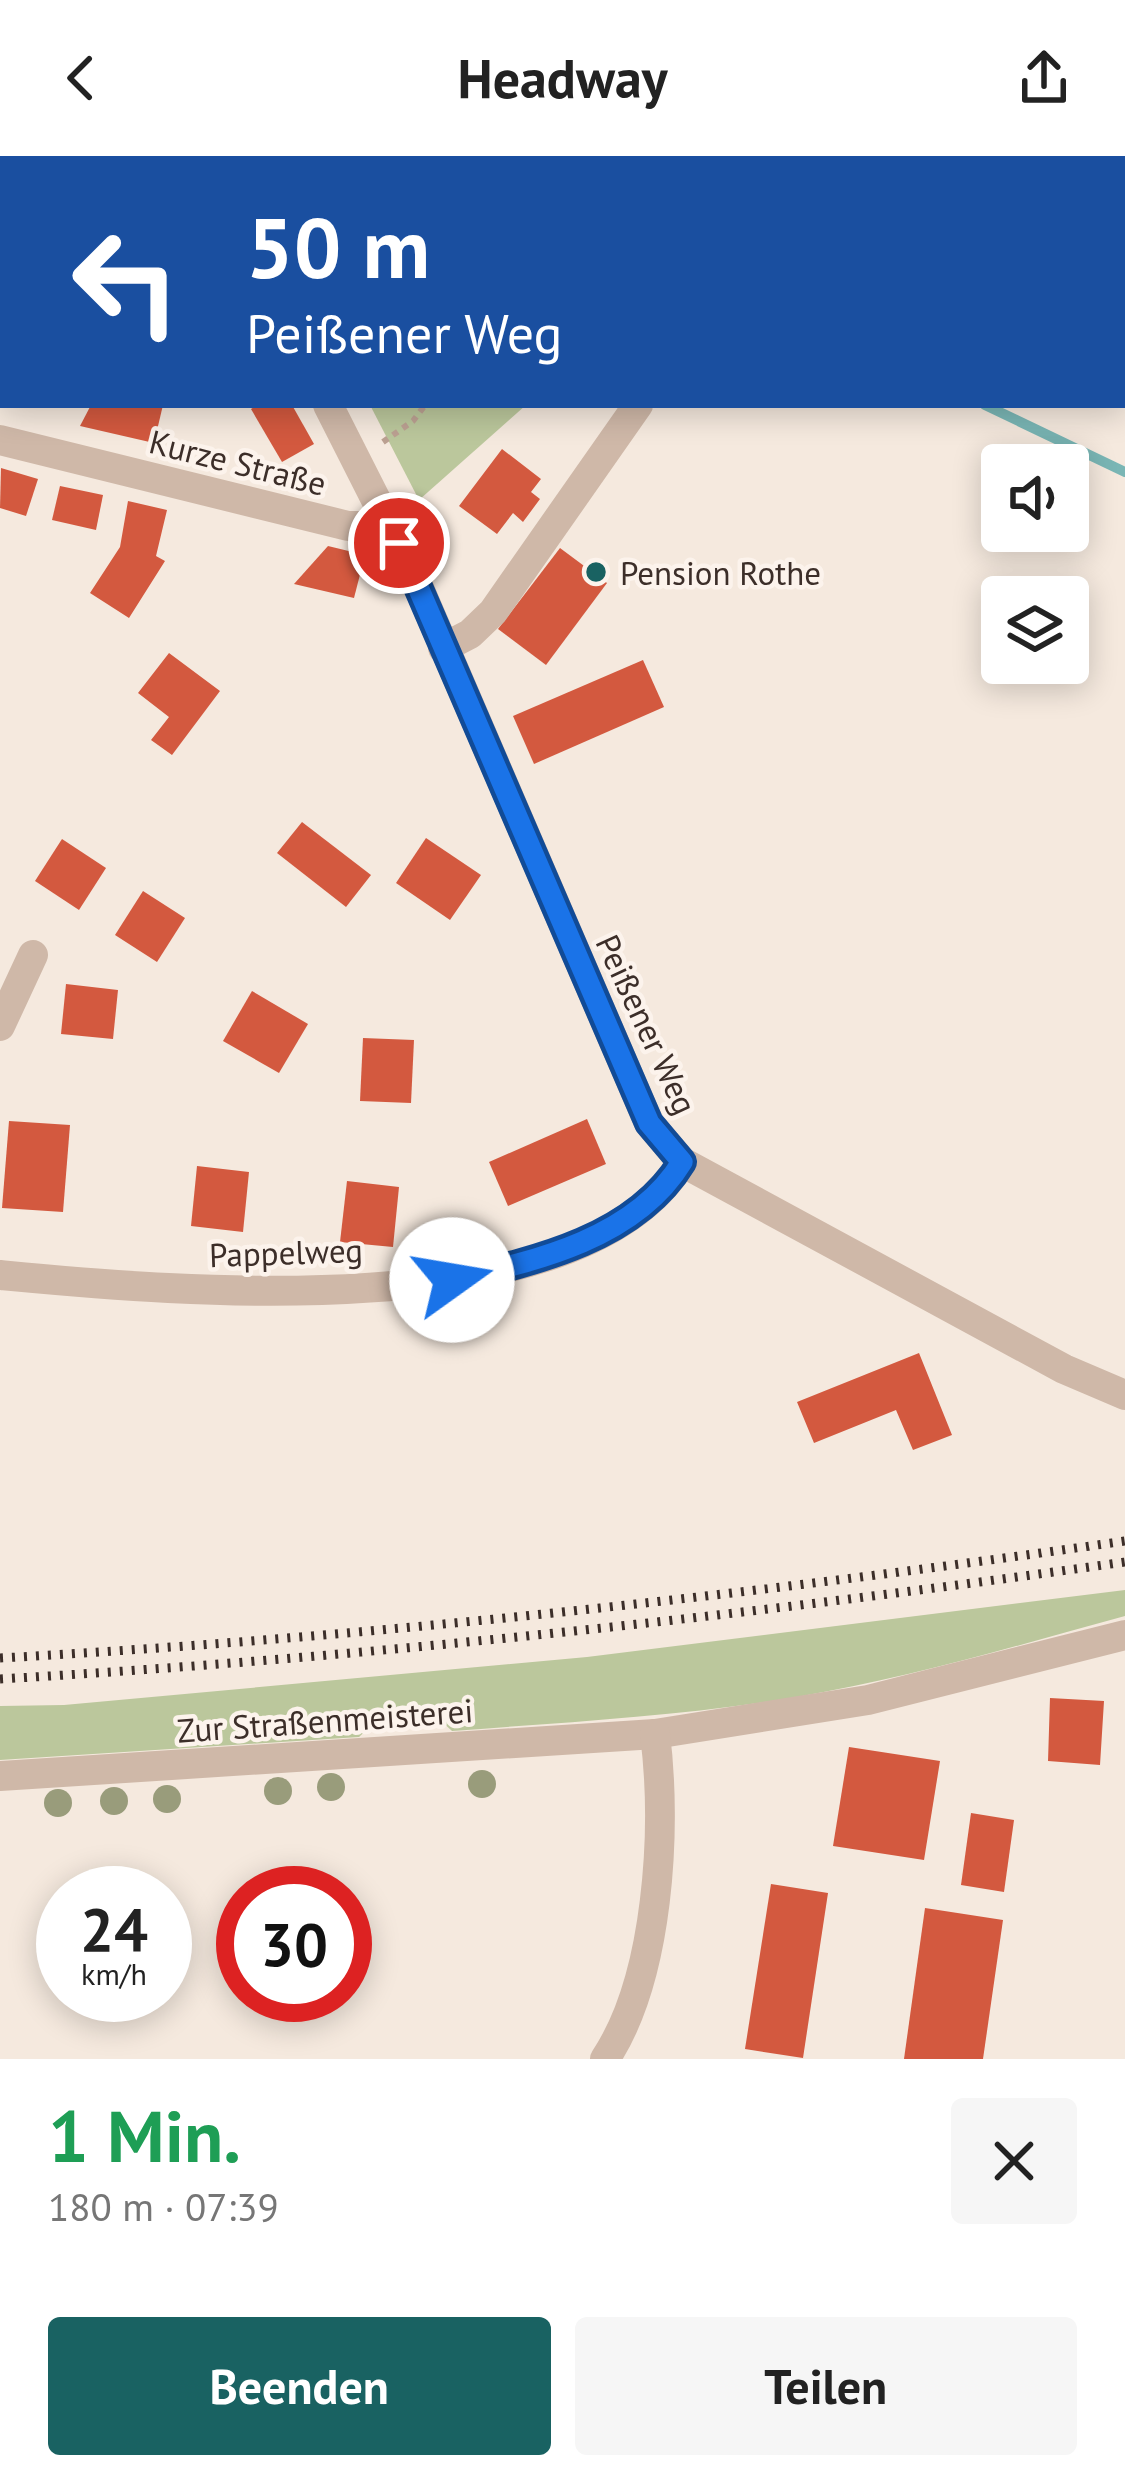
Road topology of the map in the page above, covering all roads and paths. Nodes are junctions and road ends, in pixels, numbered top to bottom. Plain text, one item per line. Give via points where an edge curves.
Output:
1 (330, 408) edge
2 (423, 408) edge
3 (636, 408) edge
4 (0, 440) edge
5 (357, 460) junction
6 (388, 520) junction
7 (443, 648) junction
8 (33, 955) dead end
9 (0, 1026) edge
10 (682, 1162) junction
11 (0, 1275) edge
12 (1125, 1395) edge
13 (1125, 1635) edge
14 (655, 1734) junction
15 (0, 1776) edge
16 (604, 2059) edge

1 - 5 street, Peißener Weg
2 - 5 path
3 - 7 street via 493,612
4 - 6 street, Kurze Straße via 348,526
5 - 6 street, Peißener Weg
6 - 7 street, Peißener Weg
7 - 10 street, Peißener Weg via 649,1123
8 - 9 street
10 - 11 street, Pappelweg via 649,1205 621,1223 515,1266 452,1280 234,1293
10 - 12 street, Peißener Weg
13 - 14 street, Zur Straßenmeisterei via 868,1700
14 - 15 street, Zur Straßenmeisterei
14 - 16 street via 659,1845 644,1958 629,2017

